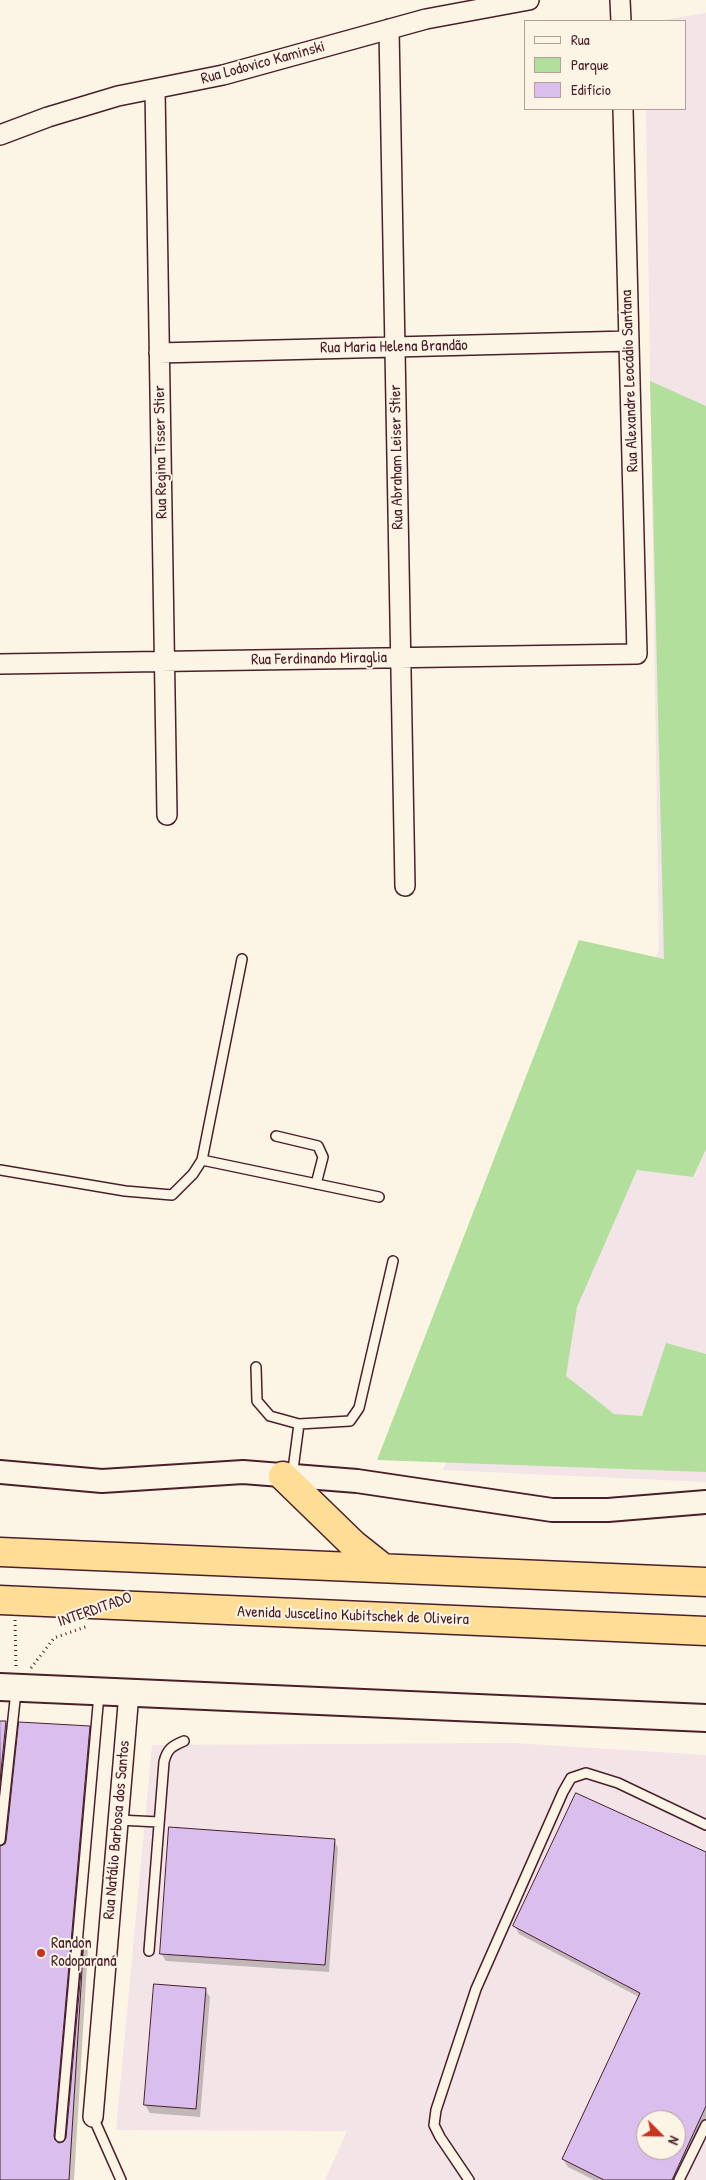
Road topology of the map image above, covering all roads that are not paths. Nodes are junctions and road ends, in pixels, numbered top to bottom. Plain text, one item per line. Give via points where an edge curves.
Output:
1 (620, 0) edge
2 (516, 1) edge
3 (621, 20) edge
4 (389, 29) junction
5 (155, 89) junction
6 (623, 110) edge
7 (0, 134) edge
8 (629, 341) junction
9 (395, 347) junction
10 (159, 353) junction
11 (637, 654) joint
12 (401, 658) junction
13 (164, 661) junction
14 (0, 664) edge
15 (167, 815) dead end
16 (405, 886) dead end
17 (242, 959) dead end
18 (276, 1136) dead end
19 (202, 1160) junction
20 (0, 1170) edge
21 (316, 1184) junction
22 (380, 1197) dead end
23 (393, 1261) dead end
24 (256, 1367) dead end
25 (299, 1424) junction
26 (0, 1472) edge
27 (287, 1476) junction
28 (706, 1502) edge
29 (0, 1552) edge
30 (383, 1568) junction
31 (706, 1582) edge
32 (7, 1600) edge
33 (706, 1631) edge
34 (8, 1687) edge
35 (100, 1691) junction
36 (129, 1692) junction
37 (706, 1718) edge
38 (184, 1741) dead end
39 (5, 1756) edge
40 (118, 1820) junction
41 (159, 1822) junction
42 (706, 1824) edge
43 (0, 1840) edge
44 (149, 1951) dead end
45 (93, 2117) joint
46 (706, 2125) edge
47 (60, 2137) dead end
48 (121, 2180) edge
49 (469, 2180) edge
50 (679, 2180) edge

1 - 3 street
2 - 4 street, Rua Lodovico Kaminski
4 - 5 street, Rua Lodovico Kaminski via 223,75
4 - 9 street, Rua Abraham Leiser Stier
5 - 7 street, Rua Lodovico Kaminski via 84,105
5 - 10 street, Rua Regina Tisser Stier
6 - 8 street, Rua Alexandre Leocádio Santana
8 - 9 street, Rua Maria Helena Brandão
8 - 11 street, Rua Alexandre Leocádio Santana
9 - 10 street, Rua Maria Helena Brandão
9 - 12 street, Rua Abraham Leiser Stier
10 - 13 street, Rua Regina Tisser Stier
11 - 12 street, Rua Ferdinando Miraglia
12 - 13 street, Rua Ferdinando Miraglia
12 - 16 street, Rua Abraham Leiser Stier
13 - 14 street, Rua Ferdinando Miraglia
13 - 15 street, Rua Regina Tisser Stier
17 - 19 lane
18 - 21 lane via 318,1146 323,1157
19 - 20 lane via 172,1195 125,1191
19 - 21 lane
21 - 22 lane
23 - 25 lane via 359,1408 350,1421
24 - 25 lane via 257,1402 270,1416
25 - 27 lane
26 - 27 street via 102,1481 242,1472
27 - 28 street via 358,1482 552,1510 608,1510
27 - 30 highway via 354,1545
29 - 30 highway
30 - 31 highway
32 - 33 highway, Avenida Juscelino Kubitschek de Oliveira
34 - 35 main road
34 - 39 lane
35 - 36 main road
35 - 47 lane
36 - 37 main road
36 - 40 street, Rua Natálio Barbosa dos Santos
38 - 41 lane via 166,1753
39 - 43 lane
40 - 41 lane
40 - 45 street, Rua Natálio Barbosa dos Santos
41 - 44 lane
42 - 49 lane via 618,1783 586,1773 571,1778 476,1989 436,2110 434,2125
45 - 48 lane
46 - 50 lane

